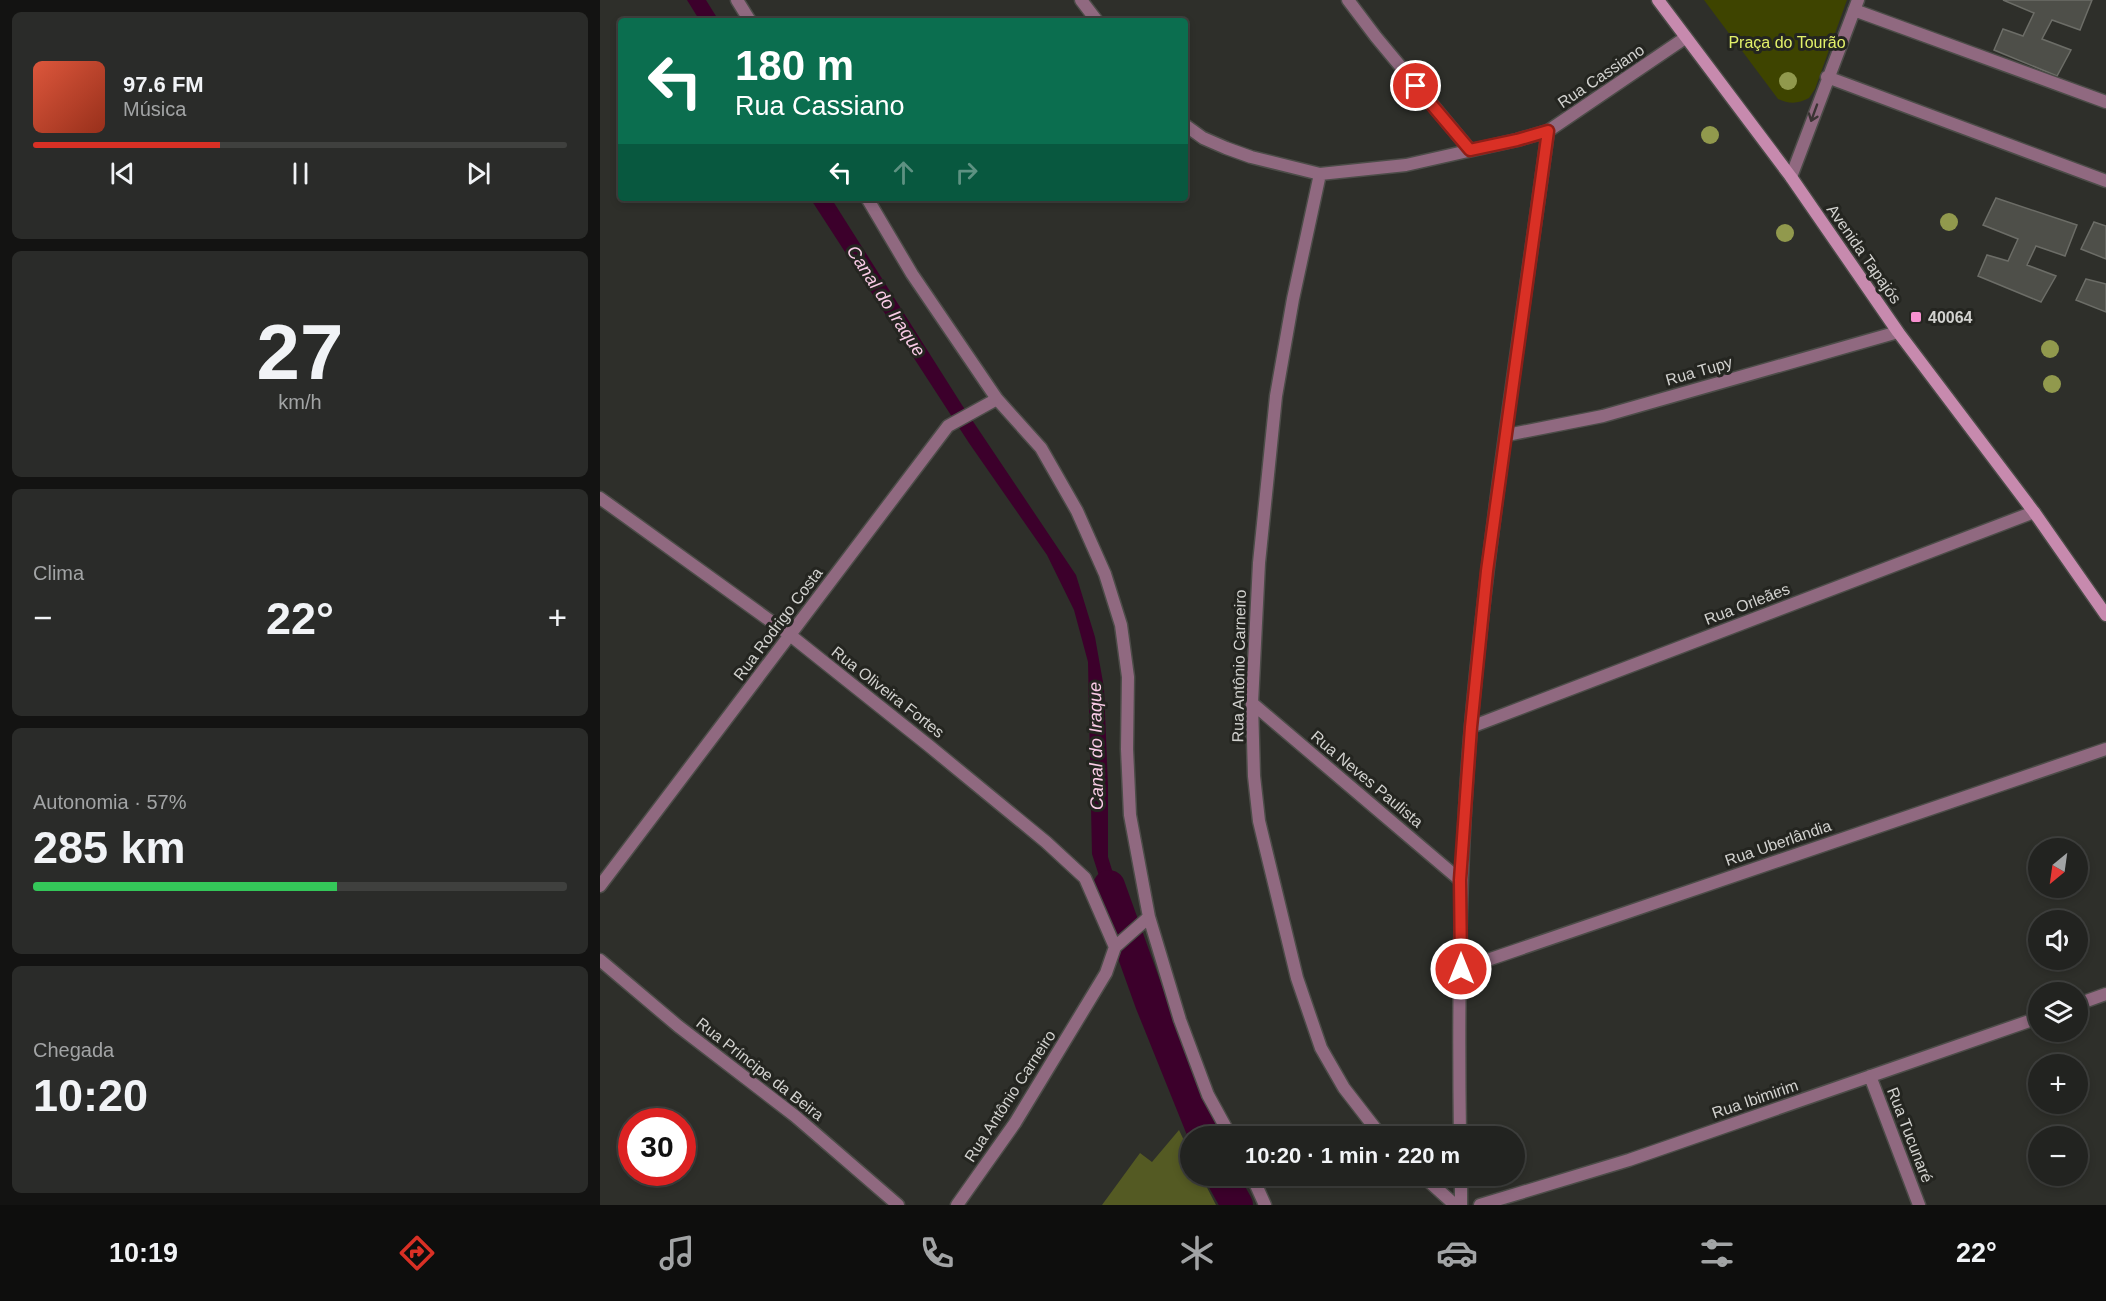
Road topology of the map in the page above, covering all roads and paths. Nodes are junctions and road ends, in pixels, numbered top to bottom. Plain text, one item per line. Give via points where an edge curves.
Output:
1 (736, 0) edge
2 (1081, 0) edge
3 (1348, 0) edge
4 (1658, 0) edge
5 (1856, 5) edge
6 (748, 18) edge
7 (1095, 18) edge
8 (1685, 38) junction
9 (1827, 77) junction
10 (2106, 102) edge
11 (1188, 127) edge
12 (1548, 131) junction
13 (1470, 150) junction
14 (1320, 174) junction
15 (1791, 177) junction
16 (2106, 181) edge
17 (869, 201) edge
18 (1898, 332) junction
19 (997, 399) junction
20 (1506, 435) junction
21 (600, 498) edge
22 (2034, 512) junction
23 (2106, 615) edge
24 (790, 635) junction
25 (1252, 703) junction
26 (1471, 727) junction
27 (2106, 749) edge
28 (1460, 880) junction
29 (600, 886) edge
30 (1149, 916) junction
31 (1115, 947) junction
32 (600, 960) edge
33 (1461, 969) junction
34 (2106, 994) edge
35 (2088, 1000) edge
36 (2028, 1021) edge
37 (1870, 1076) junction
38 (1225, 1126) edge
39 (1373, 1126) edge
40 (1460, 1126) edge
41 (1256, 1186) edge
42 (1434, 1186) edge
43 (1461, 1186) edge
44 (898, 1205) edge
45 (957, 1205) edge
46 (1265, 1205) edge
47 (1455, 1205) edge
48 (1461, 1205) edge
49 (1480, 1205) edge
50 (1919, 1205) edge

1 - 6 street
2 - 7 street
3 - 13 street
4 - 8 main road, Avenida Tapajós
5 - 9 street
5 - 10 street
8 - 12 street, Rua Cassiano
8 - 15 main road, Avenida Tapajós
9 -> 15 street
9 - 16 street
11 - 14 street, Rua Cassiano via 1203,138 1251,157
12 - 13 street, Rua Cassiano
12 - 20 street
13 - 14 street, Rua Cassiano via 1406,165
14 - 25 street, Rua Antônio Carneiro via 1276,396 1259,563
15 - 18 main road, Avenida Tapajós
17 - 19 street via 912,274
18 - 20 street, Rua Tupy via 1603,416
18 - 22 main road, Avenida Tapajós
19 - 24 street, Rua Rodrigo Costa via 948,426
19 - 30 street via 1041,448 1077,511 1105,574 1121,625 1128,676 1130,815
20 - 26 street
21 - 24 street, Rua Oliveira Fortes
22 - 23 main road, Avenida Tapajós
22 - 26 street, Rua Orleães
24 - 29 street, Rua Rodrigo Costa
24 - 31 street, Rua Oliveira Fortes via 937,752 1085,878
25 - 28 street, Rua Neves Paulista
25 - 39 street, Rua Antônio Carneiro via 1259,821 1297,978 1321,1047 1344,1088
26 - 28 street
27 - 33 street, Rua Uberlândia
28 - 33 street
30 - 31 street, Rua Antônio Carneiro
30 - 38 street via 1180,1020 1208,1095
31 - 45 street, Rua Antônio Carneiro via 1106,973 1015,1123
32 - 44 street, Rua Príncipe da Beira via 795,1116
33 - 40 street
34 - 35 street
36 - 37 street, Rua Ibimirim
37 - 49 street, Rua Ibimirim via 1629,1160
37 - 50 street, Rua Tucunaré
41 - 46 street
42 - 47 street
43 - 48 street

